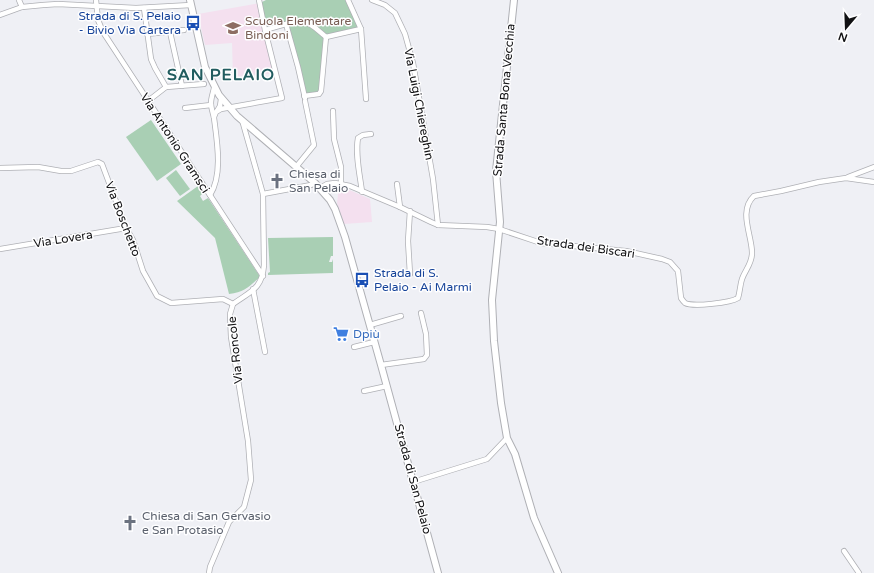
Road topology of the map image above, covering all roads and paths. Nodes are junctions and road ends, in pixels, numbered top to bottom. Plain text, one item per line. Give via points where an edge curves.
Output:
1 (19, 0) edge
2 (96, 0) edge
3 (259, 0) edge
4 (348, 0) edge
5 (372, 0) edge
6 (514, 0) edge
7 (191, 2) edge
8 (22, 7) junction
9 (96, 7) junction
10 (144, 8) junction
11 (0, 15) edge
12 (286, 24) junction
13 (361, 29) junction
14 (184, 30) dead end
15 (265, 30) junction
16 (170, 32) junction
17 (147, 34) junction
18 (326, 37) junction
19 (204, 84) dead end
20 (182, 86) junction
21 (166, 87) junction
22 (214, 88) junction
23 (305, 98) junction
24 (221, 99) junction
25 (366, 99) dead end
26 (148, 101) junction
27 (211, 105) junction
28 (185, 108) dead end
29 (230, 109) junction
30 (217, 111) junction
31 (333, 111) dead end
32 (214, 117) junction
33 (242, 120) junction
34 (249, 127) junction
35 (244, 133) junction
36 (371, 134) dead end
37 (296, 167) junction
38 (874, 167) edge
39 (0, 168) edge
40 (846, 178) junction
41 (874, 182) edge
42 (314, 183) junction
43 (341, 184) junction
44 (397, 184) dead end
45 (320, 188) junction
46 (362, 192) junction
47 (263, 194) junction
48 (210, 195) junction
49 (400, 207) junction
50 (410, 211) junction
51 (438, 225) junction
52 (126, 228) junction
53 (499, 229) junction
54 (0, 249) edge
55 (410, 274) dead end
56 (263, 276) junction
57 (253, 289) junction
58 (233, 304) junction
59 (421, 314) dead end
60 (401, 316) dead end
61 (370, 324) junction
62 (374, 342) junction
63 (354, 347) dead end
64 (265, 352) dead end
65 (381, 365) junction
66 (387, 386) junction
67 (364, 391) dead end
68 (507, 438) junction
69 (413, 482) junction
70 (844, 551) dead end
71 (209, 573) edge
72 (438, 573) edge
73 (558, 573) edge
74 (859, 573) edge

1 - 8 street
2 - 9 street, Via Antonio Gramsci
3 - 15 street
4 - 13 street
5 - 51 street, Via Luigi Chiereghin via 385,5 395,13 405,34 413,63 433,179
6 - 53 main road, Strada Santa Bona Vecchia via 496,171
7 - 10 street
7 - 22 main road, Strada di San Pelaio via 205,67
8 - 9 street via 58,4
8 - 11 street
9 - 10 street
9 - 26 street, Via Antonio Gramsci via 103,32
10 - 17 street
12 - 15 street
12 - 18 street via 304,22
12 - 23 street
13 - 18 street
13 - 25 street
14 - 16 street
15 - 29 street via 282,98
16 - 17 street
16 - 20 street
17 - 21 street via 151,59
18 - 23 street via 321,91
19 - 20 street
20 - 21 street
21 - 26 street
22 - 24 main road, Strada di San Pelaio
22 - 27 street
23 - 37 street via 314,145
24 - 29 main road, Strada di San Pelaio
24 - 30 street
26 - 48 street, Via Antonio Gramsci
27 - 28 street
27 - 32 street
29 - 30 street
29 - 33 main road, Strada di San Pelaio
30 - 32 street
31 - 43 street via 334,139 341,167
32 - 48 street via 218,153 216,180
33 - 34 main road, Strada di San Pelaio
33 - 35 street
34 - 35 street
34 - 37 main road, Strada di San Pelaio
35 - 47 street
36 - 46 street via 358,138 357,142
37 - 42 main road, Strada di San Pelaio
38 - 40 street
39 - 52 street, Via Boschetto via 38,167 70,171 98,162 102,164
40 - 41 street, Strada dei Biscari
40 - 53 street, Strada dei Biscari via 752,198 746,213 752,261 742,279 738,298 711,304 683,302 678,271 670,262 662,259 626,251 541,243
42 - 45 main road, Strada di San Pelaio
42 - 47 street
43 - 45 street via 327,184
43 - 46 street
44 - 49 street
45 - 61 main road, Strada di San Pelaio via 340,220
46 - 49 street
47 - 56 street
48 - 56 street, Via Antonio Gramsci
49 - 50 street
50 - 51 street
50 - 55 street
51 - 53 street, Strada dei Biscari
52 - 54 street, Via Lovera
52 - 58 street, Via Boschetto via 133,240 142,271 157,296 171,303 223,299
53 - 68 main road, Strada Santa Bona Vecchia via 492,300 494,341
56 - 57 street, Via Roncole
57 - 58 street, Via Roncole
57 - 64 street
58 - 71 street, Via Roncole via 230,314 232,337 248,441 251,480 244,507 228,522
59 - 65 street via 426,334 427,355 424,359
60 - 61 street
61 - 62 main road, Strada di San Pelaio
62 - 63 street
62 - 65 main road, Strada di San Pelaio
65 - 66 main road, Strada di San Pelaio
66 - 67 street
66 - 69 main road, Strada di San Pelaio
68 - 69 street via 487,459
68 - 73 main road, Strada Santa Bona Vecchia via 515,454 534,518
69 - 72 main road, Strada di San Pelaio
70 - 74 street

